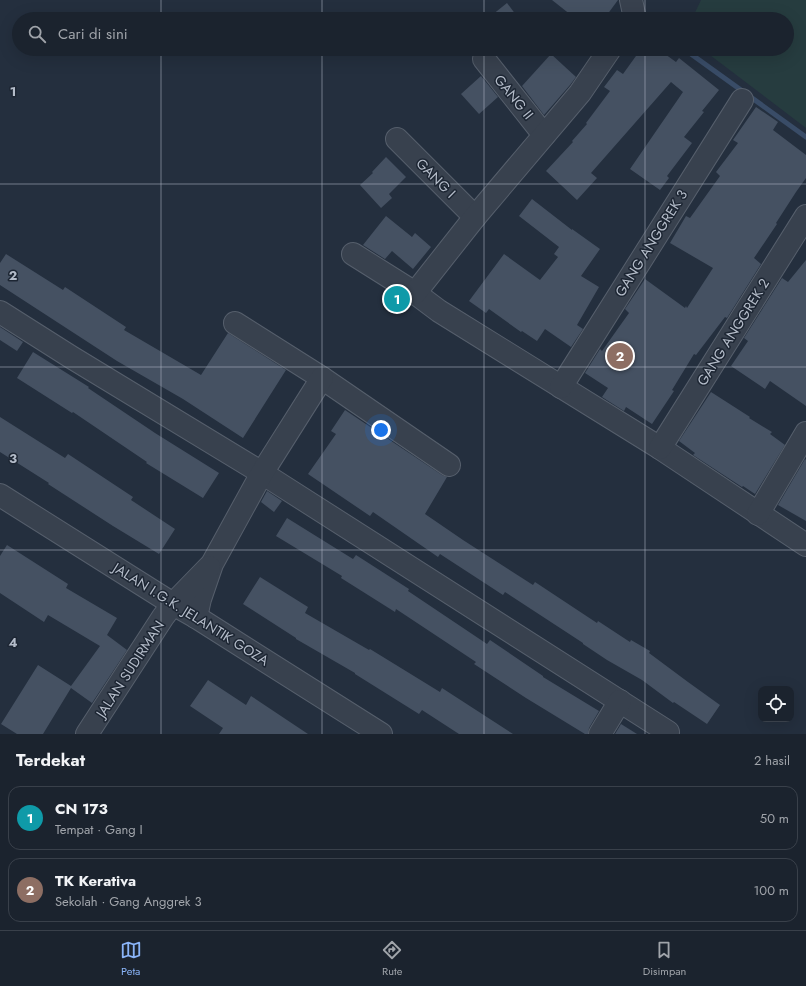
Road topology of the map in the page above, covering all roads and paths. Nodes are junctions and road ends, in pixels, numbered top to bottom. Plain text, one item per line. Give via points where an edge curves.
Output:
1 (630, 0) edge
2 (633, 12) edge
3 (605, 56) edge
4 (484, 58) dead end
5 (742, 100) dead end
6 (544, 135) junction
7 (397, 139) dead end
8 (806, 216) edge
9 (475, 217) junction
10 (353, 254) dead end
11 (415, 293) junction
12 (0, 312) edge
13 (235, 323) dead end
14 (322, 378) junction
15 (561, 387) junction
16 (806, 433) edge
17 (660, 448) junction
18 (449, 465) dead end
19 (262, 473) junction
20 (0, 495) edge
21 (758, 514) junction
22 (806, 545) edge
23 (212, 564) junction
24 (173, 604) junction
25 (196, 617) junction
26 (620, 701) junction
27 (668, 732) dead end
28 (87, 734) edge
29 (381, 734) edge
30 (600, 734) edge

1 - 2 street
3 - 6 street via 580,93
4 - 6 street, GANG II
5 - 15 street, GANG ANGGREK 3
6 - 9 street
7 - 9 street, GANG I
8 - 17 street, GANG ANGGREK 2
9 - 11 street
10 - 11 street
11 - 15 street via 439,311
12 - 19 street
13 - 14 street
14 - 18 street
14 - 19 street
15 - 17 street
16 - 21 street
17 - 21 street
19 - 23 street
19 - 26 street
20 - 24 street, JALAN I.G.K. JELANTIK GOZA
21 - 22 street
23 - 24 street, JALAN SUDIRMAN
23 - 25 street
24 - 25 street, JALAN I.G.K. JELANTIK GOZA
24 - 28 street, JALAN SUDIRMAN
25 - 29 street, JALAN I.G.K. JELANTIK GOZA
26 - 27 street
26 - 30 street

